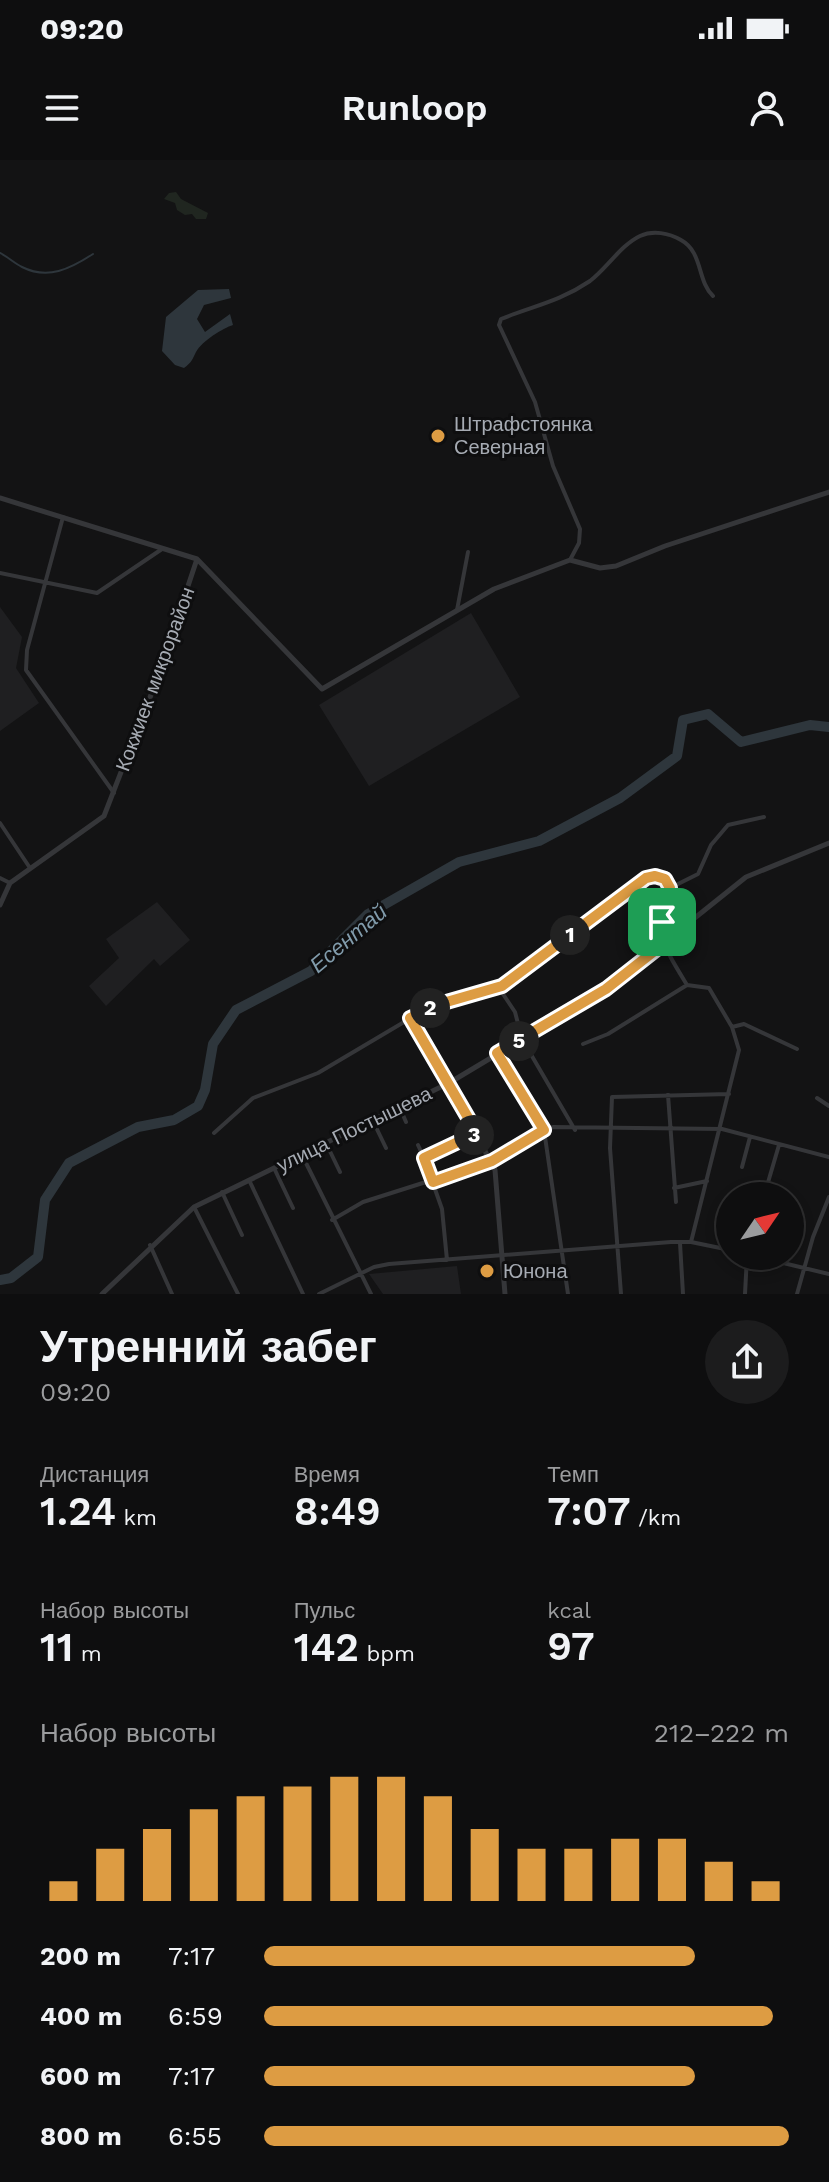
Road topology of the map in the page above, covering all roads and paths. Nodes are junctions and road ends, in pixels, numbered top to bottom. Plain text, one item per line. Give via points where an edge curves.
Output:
1 (713, 296) dead end
2 (829, 492) edge
3 (0, 498) edge
4 (63, 517) junction
5 (164, 547) junction
6 (468, 552) dead end
7 (197, 559) junction
8 (570, 560) junction
9 (0, 573) edge
10 (45, 583) junction
11 (456, 612) junction
12 (114, 793) junction
13 (764, 817) dead end
14 (0, 823) edge
15 (829, 843) edge
16 (30, 868) junction
17 (0, 878) edge
18 (10, 883) junction
19 (670, 888) junction
20 (0, 905) edge
21 (660, 947) junction
22 (687, 985) junction
23 (498, 988) junction
24 (410, 1018) junction
25 (732, 1027) junction
26 (522, 1039) junction
27 (583, 1044) dead end
28 (797, 1049) dead end
29 (497, 1053) junction
30 (449, 1083) junction
31 (729, 1094) junction
32 (668, 1095) junction
33 (817, 1098) dead end
34 (829, 1106) edge
35 (400, 1108) junction
36 (373, 1121) junction
37 (406, 1122) dead end
38 (670, 1127) junction
39 (545, 1129) junction
40 (611, 1129) junction
41 (722, 1129) junction
42 (575, 1130) junction
43 (214, 1133) dead end
44 (477, 1133) junction
45 (750, 1137) junction
46 (326, 1143) junction
47 (418, 1145) dead end
48 (779, 1145) junction
49 (386, 1148) dead end
50 (302, 1155) junction
51 (829, 1157) edge
52 (424, 1158) junction
53 (492, 1161) junction
54 (742, 1167) dead end
55 (274, 1168) junction
56 (340, 1172) dead end
57 (249, 1180) junction
58 (707, 1181) junction
59 (433, 1182) junction
60 (768, 1182) edge
61 (674, 1188) junction
62 (222, 1192) junction
63 (829, 1197) edge
64 (676, 1202) dead end
65 (194, 1207) junction
66 (293, 1208) dead end
67 (332, 1220) junction
68 (242, 1235) dead end
69 (691, 1242) junction
70 (680, 1243) junction
71 (150, 1245) junction
72 (618, 1245) junction
73 (716, 1247) edge
74 (559, 1252) junction
75 (502, 1257) junction
76 (447, 1260) junction
77 (804, 1267) joint
78 (746, 1270) edge
79 (803, 1270) edge
80 (359, 1274) junction
81 (829, 1274) edge
82 (104, 1293) edge
83 (172, 1294) edge
84 (238, 1294) edge
85 (303, 1294) edge
86 (319, 1294) edge
87 (371, 1294) edge
88 (505, 1294) edge
89 (568, 1294) edge
90 (621, 1294) edge
91 (683, 1294) edge
92 (745, 1294) edge
93 (797, 1294) edge

1 - 8 street via 705,289 694,252 682,240 657,231 639,236 593,278 551,304 501,319 580,529
2 - 8 street via 616,566 600,568
3 - 4 street
4 - 5 street
4 - 10 street
5 - 7 street
5 - 10 street via 97,593
6 - 11 street
7 - 11 street via 322,689
7 - 12 street, Кокжиек микрорайон
8 - 11 street via 494,589
9 - 10 street
10 - 12 street via 26,670
12 - 16 street, Кокжиек микрорайон via 94,825
13 - 19 street via 728,825 711,845 698,874
14 - 16 street
15 - 21 street, улица Постышева via 746,877
16 - 18 street, Кокжиек микрорайон
17 - 18 street
18 - 20 street, Кокжиек микрорайон
19 - 21 street
19 - 23 street via 665,879 646,878
21 - 22 street
21 - 26 street, улица Постышева via 606,989
22 - 25 street via 709,988
22 - 27 street
23 - 24 street
23 - 26 street via 515,1012
24 - 30 street
24 - 43 street via 318,1073 248,1101
25 - 28 street via 744,1024
25 - 31 street via 739,1055
26 - 29 street, улица Постышева
26 - 42 street
29 - 30 street, улица Постышева
29 - 39 street
30 - 35 street, улица Постышева
30 - 44 street
31 - 32 street
31 - 41 street
32 - 38 street
32 - 40 street via 612,1097
33 - 34 street
35 - 36 street, улица Постышева
35 - 37 street
36 - 46 street, улица Постышева
36 - 49 street
38 - 40 street
38 - 41 street
38 - 61 street
39 - 42 street
39 - 53 street
39 - 74 street
40 - 42 street
40 - 72 street
41 - 45 street
41 - 58 street
44 - 52 street
44 - 53 street
45 - 48 street
45 - 54 street
46 - 50 street, улица Постышева
46 - 56 street
47 - 52 street
48 - 51 street
48 - 60 street
50 - 55 street, улица Постышева
50 - 67 street
52 - 59 street
53 - 59 street
53 - 75 street
55 - 57 street, улица Постышева
55 - 66 street
57 - 62 street, улица Постышева
57 - 85 street
58 - 61 street
58 - 69 street
59 - 67 street via 363,1202
59 - 76 street via 442,1209
61 - 64 street
62 - 65 street, улица Постышева
62 - 68 street
63 - 77 street
65 - 71 street, улица Постышева
65 - 84 street
67 - 80 street
69 - 70 street
69 - 73 street
70 - 72 street
70 - 91 street
71 - 82 street, улица Постышева
71 - 83 street
72 - 74 street
72 - 90 street
74 - 75 street
74 - 89 street
75 - 76 street
75 - 88 street
76 - 80 street via 389,1264
77 - 81 street
78 - 92 street
79 - 93 street
80 - 86 street
80 - 87 street

